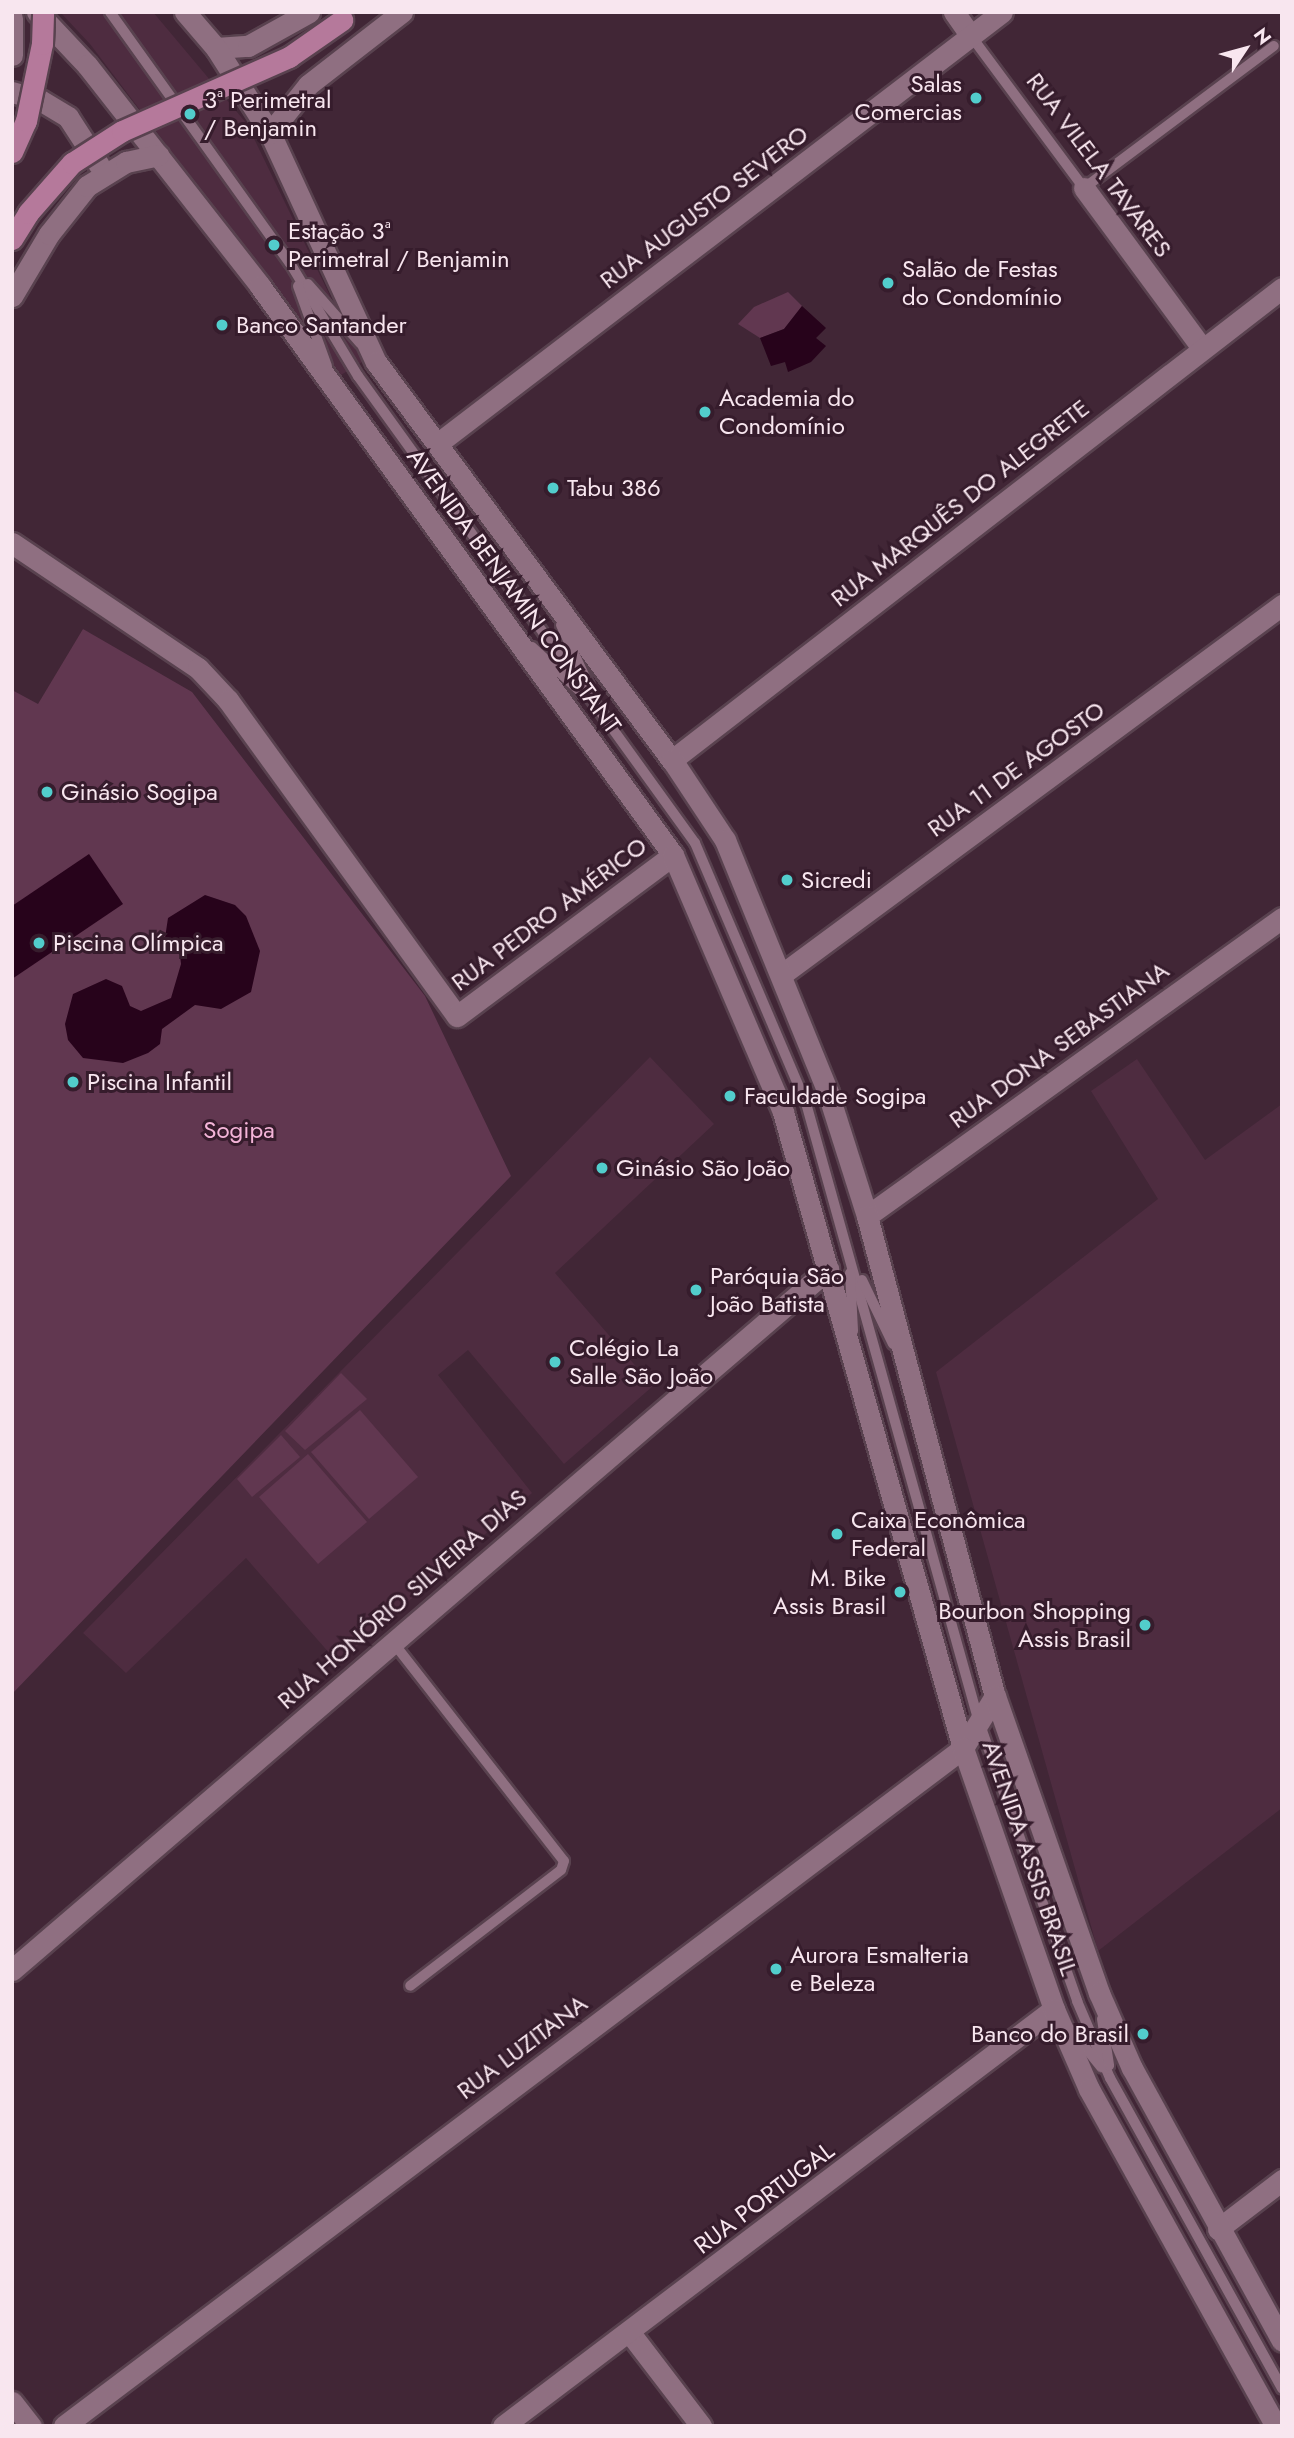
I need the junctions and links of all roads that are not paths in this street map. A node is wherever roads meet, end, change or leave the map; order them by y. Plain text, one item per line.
1 (37, 12) edge
2 (43, 12) edge
3 (185, 12) edge
4 (309, 12) edge
5 (402, 12) edge
6 (954, 12) edge
7 (1002, 12) edge
8 (113, 16) edge
9 (12, 18) edge
10 (342, 20) dead end
11 (971, 36) junction
12 (1274, 46) dead end
13 (216, 48) junction
14 (12, 55) edge
15 (12, 92) edge
16 (270, 133) junction
17 (12, 152) edge
18 (158, 155) junction
19 (103, 174) junction
20 (1084, 188) junction
21 (12, 239) edge
22 (290, 263) junction
23 (1282, 288) edge
24 (12, 296) edge
25 (1202, 348) junction
26 (376, 362) junction
27 (336, 391) junction
28 (437, 444) junction
29 (12, 543) edge
30 (546, 591) junction
31 (1282, 605) edge
32 (504, 622) junction
33 (599, 708) junction
34 (672, 760) junction
35 (673, 855) junction
36 (1282, 918) edge
37 (781, 975) junction
38 (867, 1216) junction
39 (849, 1253) junction
40 (828, 1269) junction
41 (855, 1366) junction
42 (911, 1381) junction
43 (392, 1641) junction
44 (995, 1696) junction
45 (979, 1722) junction
46 (963, 1748) junction
47 (12, 1970) edge
48 (410, 1986) dead end
49 (1099, 1993) junction
50 (1054, 2009) junction
51 (1111, 2078) junction
52 (1282, 2179) edge
53 (1218, 2229) junction
54 (630, 2333) junction
55 (1282, 2341) edge
56 (1282, 2388) edge
57 (12, 2402) edge
58 (31, 2426) edge
59 (64, 2426) edge
60 (503, 2426) edge
61 (701, 2426) edge
62 (1276, 2426) edge

1 - 18 street, AVENIDA BENJAMIN CONSTANT
2 - 17 main road, bridge
3 - 13 street, AVENIDA BENJAMIN CONSTANT
4 - 13 street
5 - 16 street
6 - 11 street, RUA VILELA TAVARES
7 - 11 street, RUA AUGUSTO SEVERO
8 - 22 lane
9 - 14 street
10 - 21 main road, bridge
11 - 20 lane, RUA VILELA TAVARES
11 - 28 street, RUA AUGUSTO SEVERO
12 - 20 lane
13 - 16 street, AVENIDA BENJAMIN CONSTANT
15 - 19 street
16 - 26 street, AVENIDA BENJAMIN CONSTANT
18 - 19 street
18 - 27 street, AVENIDA BENJAMIN CONSTANT
19 - 24 street
20 - 25 street, RUA VILELA TAVARES
22 - 26 lane
22 - 27 lane
22 - 33 lane
23 - 25 street, RUA MARQUÊS DO ALEGRETE
25 - 34 street, RUA MARQUÊS DO ALEGRETE
26 - 28 street, AVENIDA BENJAMIN CONSTANT
27 - 32 street, AVENIDA BENJAMIN CONSTANT
28 - 30 street, AVENIDA BENJAMIN CONSTANT
29 - 35 street, RUA PEDRO AMÉRICO
30 - 33 lane
30 - 34 street, AVENIDA BENJAMIN CONSTANT
31 - 37 street, RUA 11 DE AGOSTO
32 - 33 lane
32 - 35 street, AVENIDA BENJAMIN CONSTANT
33 - 39 lane
34 - 37 street, AVENIDA BENJAMIN CONSTANT
35 - 40 street, AVENIDA BENJAMIN CONSTANT
36 - 38 street, RUA DONA SEBASTIANA
37 - 38 street, AVENIDA BENJAMIN CONSTANT
38 - 42 street, AVENIDA ASSIS BRASIL
39 - 41 lane
39 - 42 lane
39 - 45 lane
40 - 41 street, AVENIDA ASSIS BRASIL
40 - 43 street, RUA HONÓRIO SILVEIRA DIAS
41 - 46 street, AVENIDA ASSIS BRASIL
42 - 44 street, AVENIDA ASSIS BRASIL
43 - 47 street, RUA HONÓRIO SILVEIRA DIAS
43 - 48 lane
44 - 45 street, RUA LUZITANA
44 - 49 street, AVENIDA ASSIS BRASIL
45 - 46 street, RUA LUZITANA
45 - 51 lane
46 - 50 street, AVENIDA ASSIS BRASIL
46 - 59 street, RUA LUZITANA
49 - 51 lane
49 - 53 street, AVENIDA ASSIS BRASIL
50 - 51 lane
50 - 54 street, RUA PORTUGAL
50 - 62 street, AVENIDA ASSIS BRASIL
51 - 56 lane
52 - 53 street
53 - 55 street, AVENIDA ASSIS BRASIL
54 - 60 street, RUA PORTUGAL
54 - 61 street
57 - 58 street

